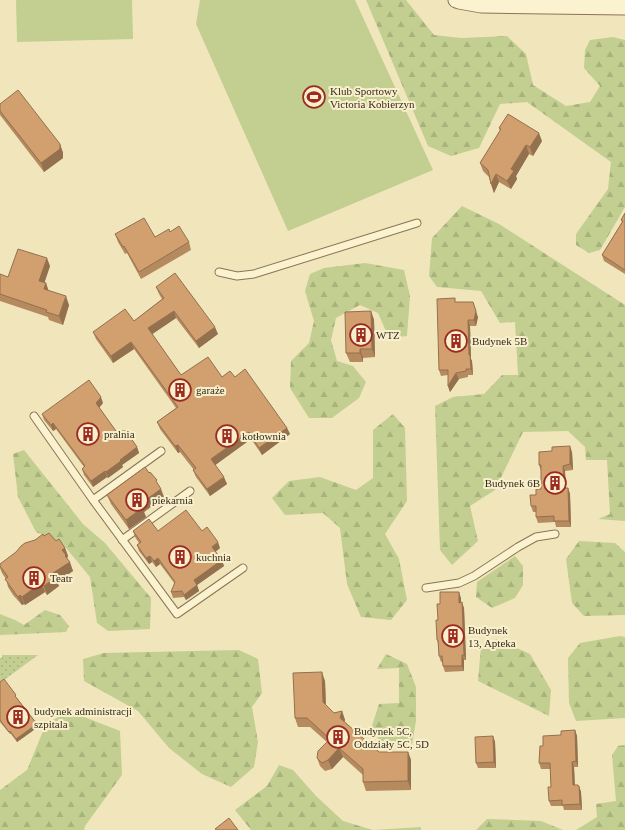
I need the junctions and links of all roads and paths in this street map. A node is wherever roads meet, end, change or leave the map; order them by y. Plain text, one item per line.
1 (456, 0) edge
2 (625, 8) edge
3 (417, 223) dead end
4 (219, 272) dead end
5 (34, 416) dead end
6 (161, 451) dead end
7 (190, 491) dead end
8 (93, 500) junction
9 (555, 534) dead end
10 (122, 540) junction
11 (243, 568) dead end
12 (426, 588) dead end

1 - 2 street
3 - 4 lane
5 - 8 lane
6 - 8 lane
7 - 10 lane
8 - 10 lane
9 - 12 lane
10 - 11 lane

